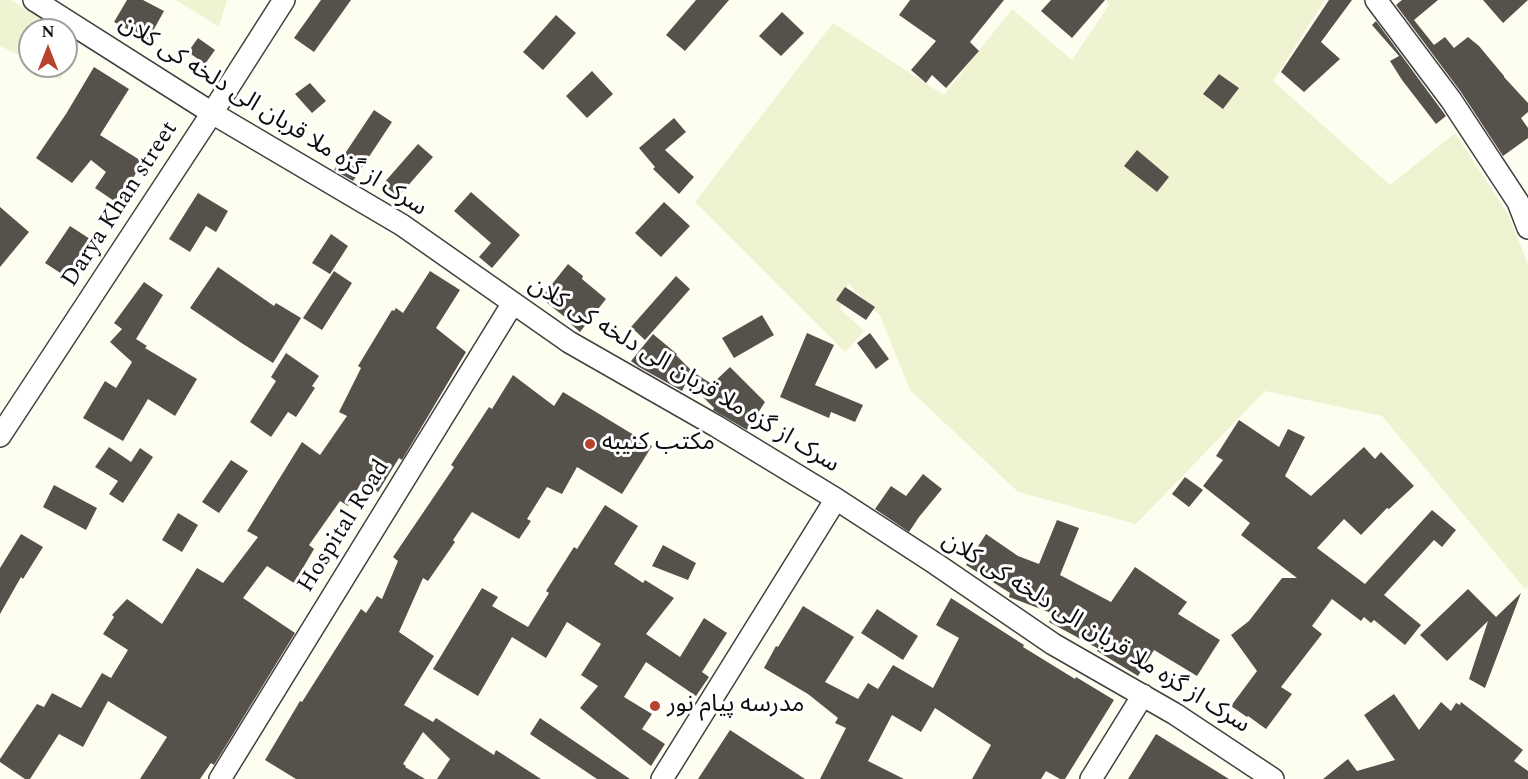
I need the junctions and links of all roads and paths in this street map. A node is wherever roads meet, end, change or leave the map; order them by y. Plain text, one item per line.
1 (34, 0) edge
2 (284, 0) edge
3 (1376, 0) edge
4 (212, 113) junction
5 (1528, 228) edge
6 (513, 303) junction
7 (0, 436) edge
8 (836, 499) junction
9 (1143, 695) junction
10 (220, 779) edge
11 (662, 779) edge
12 (1091, 779) edge
13 (1273, 779) edge

1 - 4 street, سرک از گزه ملا قربان الی دلخه کی کلان
2 - 4 street, Darya Khan street
3 - 5 street
4 - 6 street, سرک از گزه ملا قربان الی دلخه کی کلان
4 - 7 street, Darya Khan street
6 - 8 street, سرک از گزه ملا قربان الی دلخه کی کلان
6 - 10 street, Hospital Road
8 - 9 street, سرک از گزه ملا قربان الی دلخه کی کلان
8 - 11 street
9 - 12 street
9 - 13 street, سرک از گزه ملا قربان الی دلخه کی کلان

